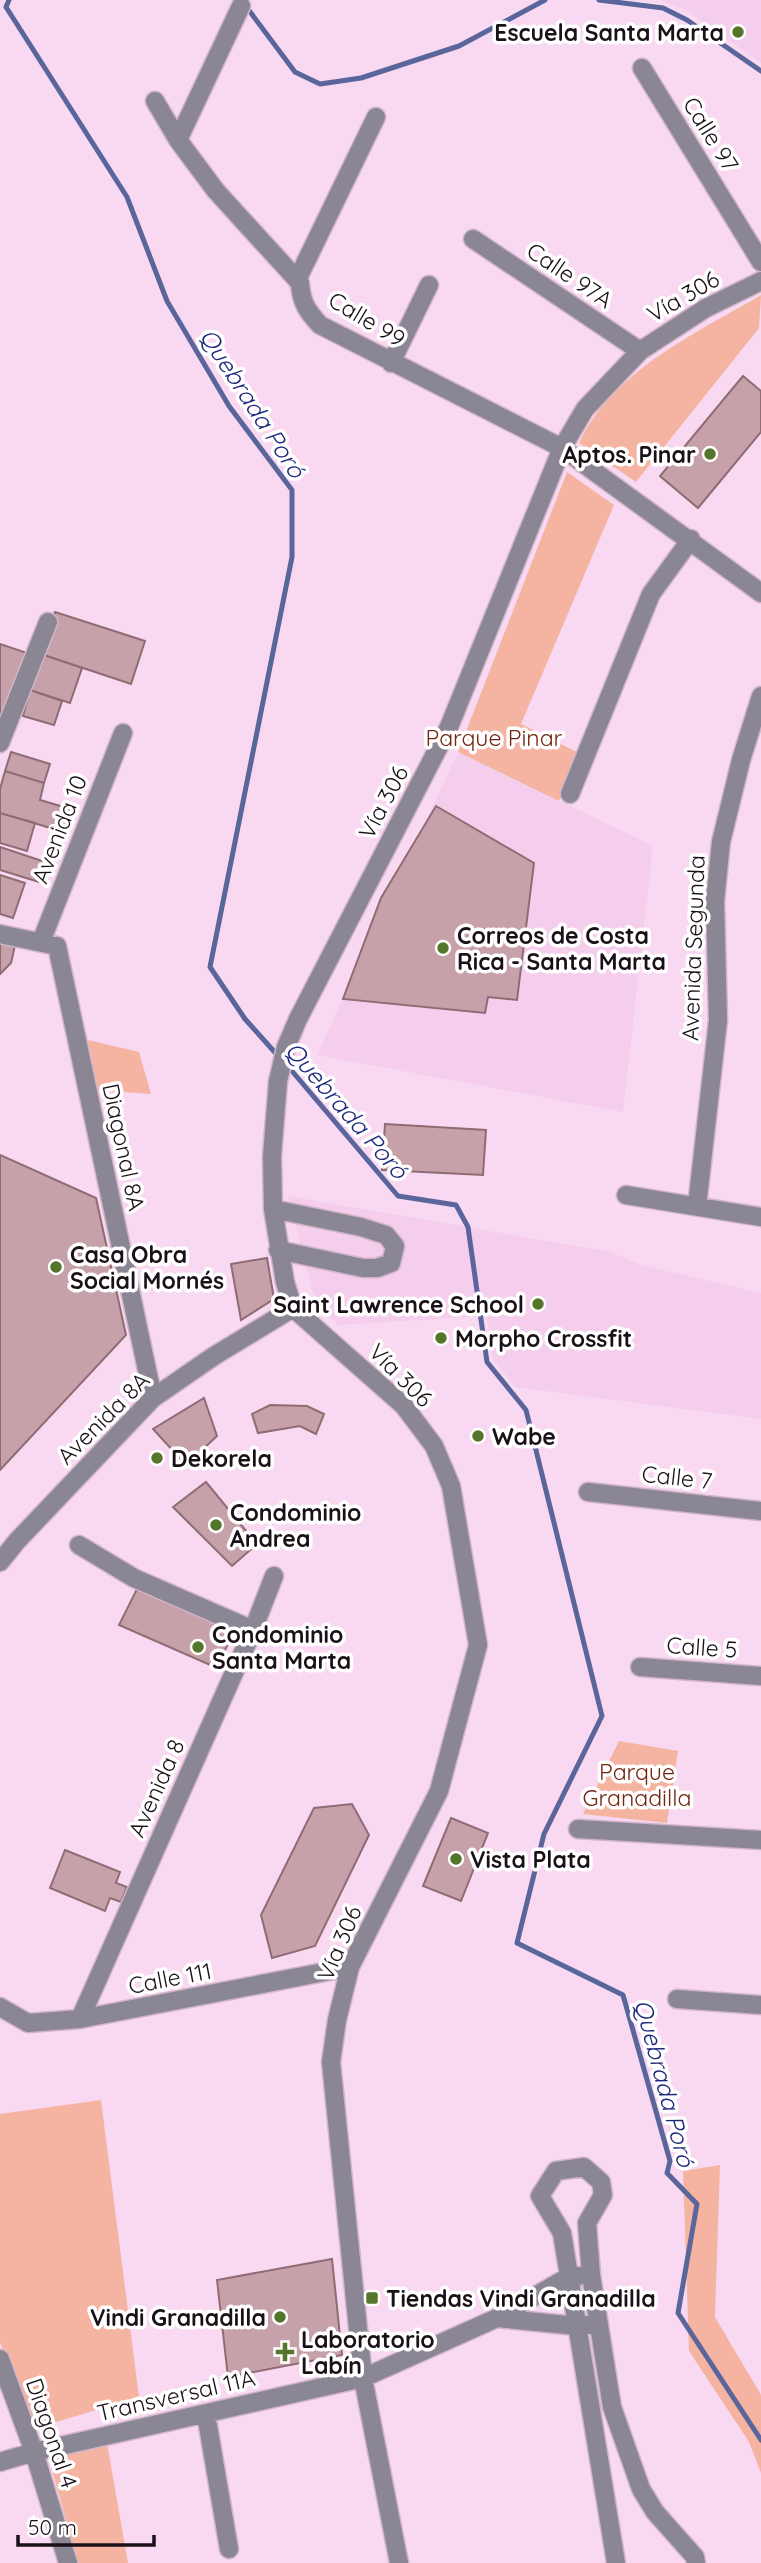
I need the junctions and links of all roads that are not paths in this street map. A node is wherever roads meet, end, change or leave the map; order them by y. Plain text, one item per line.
1 (241, 6) dead end
2 (642, 68) dead end
3 (155, 101) dead end
4 (376, 117) dead end
5 (178, 140) junction
6 (473, 239) dead end
7 (761, 262) edge
8 (298, 280) junction
9 (761, 281) edge
10 (429, 285) dead end
11 (640, 351) junction
12 (391, 363) junction
13 (562, 448) junction
14 (691, 540) junction
15 (761, 593) edge
16 (48, 622) dead end
17 (761, 696) edge
18 (123, 733) dead end
19 (0, 743) edge
20 (570, 794) dead end
21 (0, 934) edge
22 (49, 944) junction
23 (626, 1195) dead end
24 (697, 1206) junction
25 (272, 1209) junction
26 (761, 1217) edge
27 (278, 1250) junction
28 (293, 1308) junction
29 (153, 1398) junction
30 (588, 1492) dead end
31 (761, 1511) edge
32 (79, 1545) dead end
33 (0, 1562) edge
34 (274, 1576) dead end
35 (253, 1630) junction
36 (640, 1667) dead end
37 (761, 1675) edge
38 (578, 1829) dead end
39 (761, 1840) edge
40 (351, 1967) junction
41 (677, 1999) dead end
42 (761, 2005) edge
43 (0, 2007) edge
44 (80, 2020) junction
45 (570, 2276) junction
46 (591, 2276) junction
47 (497, 2318) junction
48 (598, 2323) junction
49 (577, 2326) junction
50 (0, 2359) edge
51 (363, 2378) junction
52 (206, 2414) junction
53 (620, 2428) junction
54 (593, 2435) junction
55 (34, 2452) junction
56 (0, 2462) edge
57 (229, 2549) dead end
58 (68, 2563) edge
59 (399, 2563) edge
60 (616, 2563) edge
61 (696, 2563) edge

1 - 5 street
2 - 7 street, Calle 97
3 - 5 street, Calle 99
4 - 8 street
5 - 8 street, Calle 99
6 - 11 street, Calle 97A
8 - 12 street, Calle 99
9 - 11 street, Vía 306
10 - 12 street
11 - 13 street, Vía 306
12 - 13 street, Calle 99
13 - 14 street
13 - 25 street, Vía 306
14 - 15 street
14 - 20 street
16 - 19 street
17 - 24 street, Avenida Segunda
18 - 22 street, Avenida 10
21 - 22 street
22 - 29 street, Diagonal 8A
23 - 24 street
24 - 26 street
25 - 27 street, Vía 306
25 - 27 street
27 - 28 street, Vía 306
28 - 29 street, Avenida 8A
28 - 40 street, Vía 306
29 - 33 street, Avenida 8A
30 - 31 street, Calle 7
32 - 35 street
34 - 35 street, Avenida 8
35 - 44 street, Avenida 8
36 - 37 street, Calle 5
38 - 39 street
40 - 44 street, Calle 111
40 - 51 street, Vía 306
41 - 42 street
43 - 44 street, Calle 111
45 - 46 street
45 - 46 street
45 - 47 street, Transversal 11A
45 - 49 street
46 - 48 street
47 - 49 street
47 - 51 street, Transversal 11A
48 - 49 street
48 - 53 street
49 - 54 street
50 - 55 street, Diagonal 4
51 - 52 street, Transversal 11A
51 - 59 street, Vía 306
52 - 55 street, Transversal 11A
52 - 57 street
53 - 54 street
53 - 61 street
54 - 60 street
55 - 56 street, Transversal 11A
55 - 58 street, Diagonal 4

